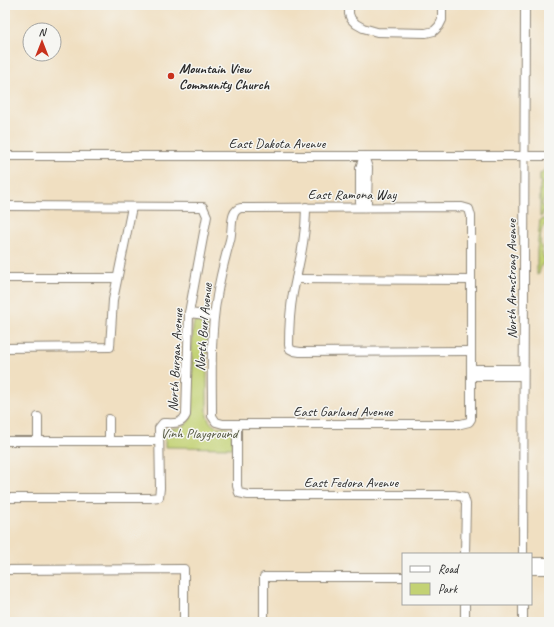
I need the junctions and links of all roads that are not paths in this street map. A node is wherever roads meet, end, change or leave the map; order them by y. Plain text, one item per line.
1 (349, 5) edge
2 (442, 5) edge
3 (524, 5) edge
4 (5, 156) edge
5 (364, 156) junction
6 (524, 156) junction
7 (549, 156) edge
8 (5, 206) edge
9 (132, 207) junction
10 (306, 207) junction
11 (364, 207) junction
12 (235, 211) joint
13 (5, 278) edge
14 (117, 278) junction
15 (296, 279) junction
16 (471, 280) junction
17 (189, 313) junction
18 (214, 316) junction
19 (5, 348) edge
20 (471, 351) junction
21 (471, 372) junction
22 (523, 372) junction
23 (38, 418) dead end
24 (109, 419) dead end
25 (216, 422) joint
26 (237, 424) junction
27 (5, 441) edge
28 (38, 441) junction
29 (109, 441) junction
30 (159, 441) junction
31 (5, 498) edge
32 (465, 553) edge
33 (523, 553) edge
34 (532, 562) edge
35 (549, 562) edge
36 (5, 570) edge
37 (532, 570) edge
38 (549, 570) edge
39 (402, 577) edge
40 (465, 605) edge
41 (523, 605) edge
42 (184, 622) edge
43 (264, 622) edge
44 (465, 622) edge
45 (523, 622) edge

1 - 2 street
3 - 6 street, North Armstrong Avenue
4 - 5 street, East Dakota Avenue
5 - 6 street, East Dakota Avenue
5 - 11 street
6 - 7 street, East Dakota Avenue
6 - 22 street, North Armstrong Avenue
8 - 9 street
9 - 14 street
9 - 17 street, North Burgan Avenue
10 - 11 street, East Ramona Way
10 - 12 street, East Ramona Way
10 - 15 street
11 - 16 street, East Ramona Way
12 - 18 street, North Burl Avenue
13 - 14 street
14 - 19 street
15 - 16 street
15 - 20 street
16 - 20 street
17 - 18 street
17 - 30 street, North Burgan Avenue
18 - 25 street, North Burl Avenue
20 - 21 street
21 - 22 street
21 - 26 street, East Garland Avenue
22 - 33 street, North Armstrong Avenue
23 - 28 street
24 - 29 street
25 - 26 street, East Garland Avenue
26 - 32 street, East Fedora Avenue
27 - 28 street
28 - 29 street
29 - 30 street
30 - 31 street, North Burgan Avenue
34 - 35 street
36 - 42 street
37 - 38 street
39 - 43 street
40 - 44 street
41 - 45 street

